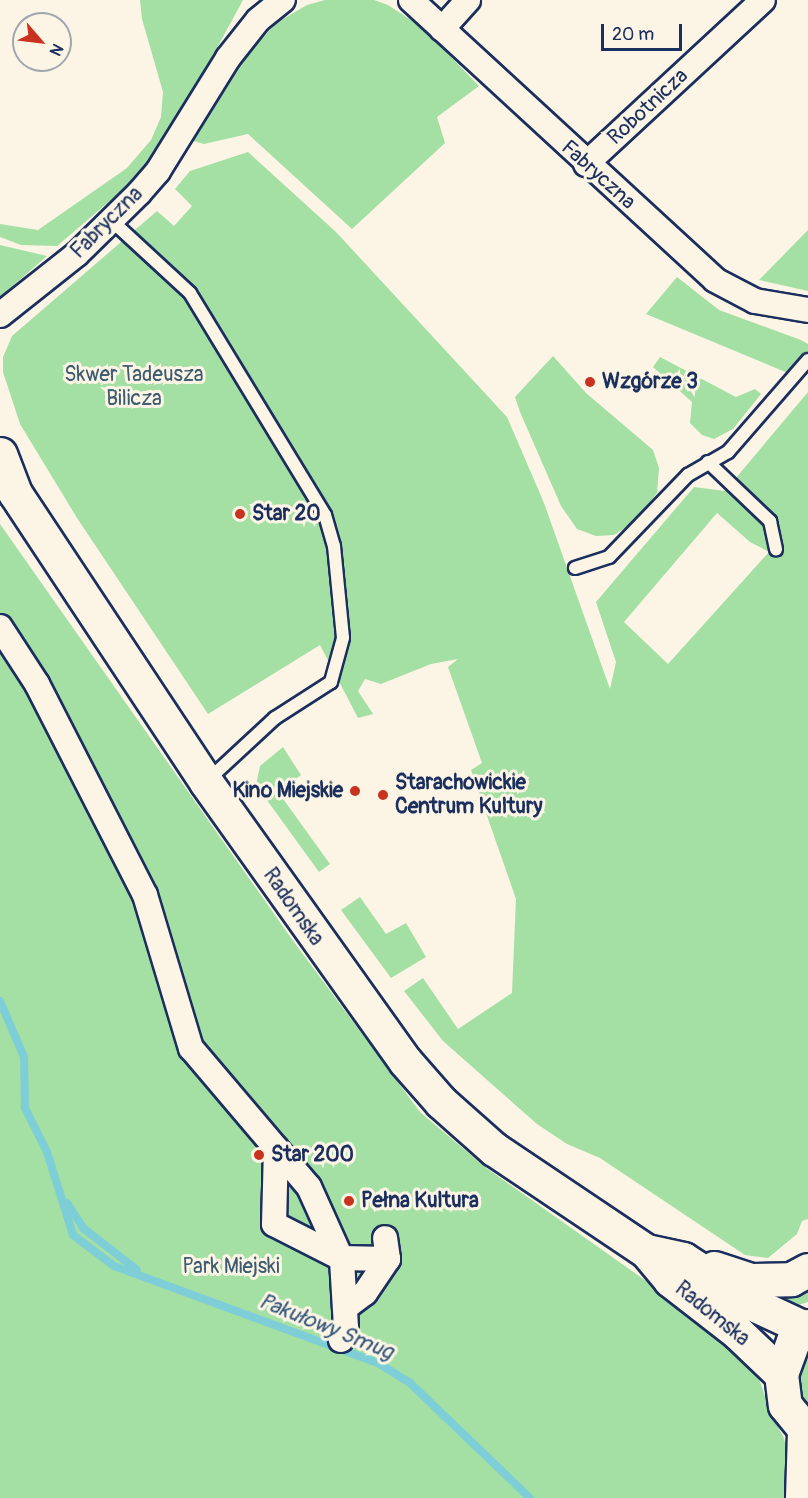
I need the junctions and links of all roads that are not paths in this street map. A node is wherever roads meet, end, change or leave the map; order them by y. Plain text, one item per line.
1 (283, 0) edge
2 (411, 0) edge
3 (468, 0) edge
4 (763, 0) edge
5 (442, 30) junction
6 (586, 164) junction
7 (112, 221) junction
8 (808, 310) edge
9 (0, 315) edge
10 (808, 360) edge
11 (0, 454) edge
12 (708, 462) junction
13 (8, 488) edge
14 (776, 549) dead end
15 (575, 568) dead end
16 (0, 627) edge
17 (206, 782) junction
18 (276, 1148) junction
19 (646, 1251) junction
20 (341, 1258) junction
21 (683, 1259) junction
22 (808, 1270) edge
23 (345, 1308) junction
24 (807, 1327) edge
25 (341, 1340) dead end
26 (781, 1374) junction
27 (806, 1432) edge
28 (802, 1498) edge

1 - 7 street, Fabryczna
2 - 5 street, Fabryczna
3 - 5 street
4 - 6 street, Robotnicza
5 - 6 street, Fabryczna
6 - 8 street, Fabryczna
7 - 9 street, Fabryczna
7 - 17 lane
10 - 12 lane
11 - 13 street, Radomska
12 - 14 lane
12 - 15 lane
13 - 17 street, Radomska
16 - 18 street
17 - 19 street, Radomska
18 - 20 street
18 - 20 street
19 - 21 street, Radomska
19 - 26 street, Radomska
20 - 23 street
20 - 23 street
21 - 22 street
21 - 24 street, Radomska
23 - 25 street
24 - 26 street
26 - 27 street
27 - 28 street

